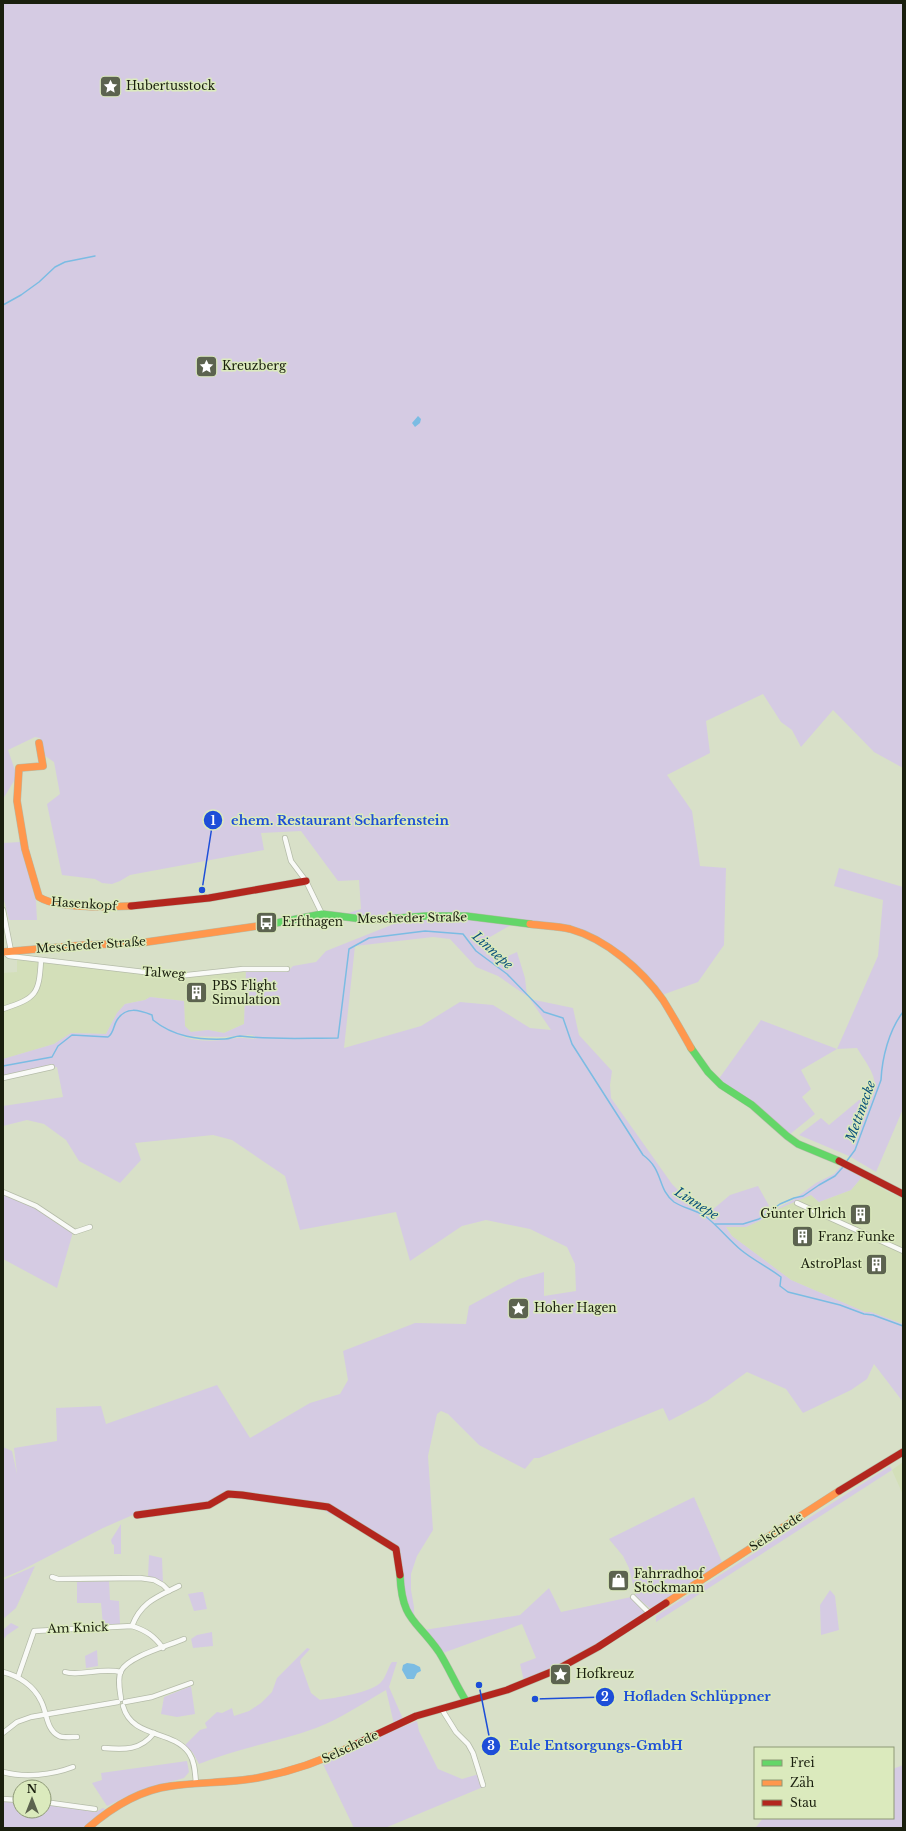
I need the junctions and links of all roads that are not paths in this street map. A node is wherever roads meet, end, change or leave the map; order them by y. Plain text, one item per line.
1 (39, 743) dead end
2 (286, 838) dead end
3 (306, 881) junction
4 (3, 910) edge
5 (322, 914) junction
6 (4, 917) edge
7 (5, 951) edge
8 (41, 960) junction
9 (287, 969) dead end
10 (3, 1009) edge
11 (52, 1067) dead end
12 (3, 1078) edge
13 (3, 1192) edge
14 (903, 1194) edge
15 (797, 1203) dead end
16 (90, 1227) dead end
17 (903, 1251) edge
18 (903, 1452) edge
19 (137, 1515) dead end
20 (52, 1577) dead end
21 (179, 1586) dead end
22 (169, 1591) junction
23 (633, 1597) dead end
24 (650, 1614) junction
25 (132, 1626) junction
26 (184, 1639) dead end
27 (163, 1648) junction
28 (3, 1672) edge
29 (65, 1672) dead end
30 (121, 1672) junction
31 (18, 1677) junction
32 (191, 1683) dead end
33 (466, 1701) junction
34 (122, 1702) junction
35 (441, 1708) junction
36 (46, 1714) junction
37 (3, 1733) edge
38 (154, 1733) junction
39 (77, 1737) dead end
40 (104, 1748) dead end
41 (73, 1767) dead end
42 (3, 1772) edge
43 (196, 1783) junction
44 (483, 1785) dead end
45 (52, 1803) edge
46 (95, 1809) dead end
47 (88, 1828) edge

1 - 3 street, Hasenkopf
2 - 3 street
3 - 5 street
4 - 6 street
5 - 7 street, Mescheder Straße
5 - 14 street, Mescheder Straße
6 - 7 street
7 - 8 street, Talweg
8 - 9 street, Talweg
8 - 10 street
11 - 12 street
13 - 16 street
15 - 17 street
18 - 24 street, Selschede
19 - 33 street
20 - 22 street
21 - 22 street
22 - 25 street
23 - 24 street
24 - 33 street, Selschede
25 - 27 street, Am Knick
25 - 31 street, Am Knick
26 - 27 street
27 - 30 street
28 - 31 street
29 - 30 street
30 - 34 street
31 - 36 street
32 - 34 street
33 - 35 street, Selschede
34 - 36 street
34 - 38 street
35 - 43 street, Selschede
35 - 44 street
36 - 37 street
36 - 39 street
38 - 40 street
38 - 43 street
41 - 42 street
43 - 47 street, Selschede
45 - 46 street

